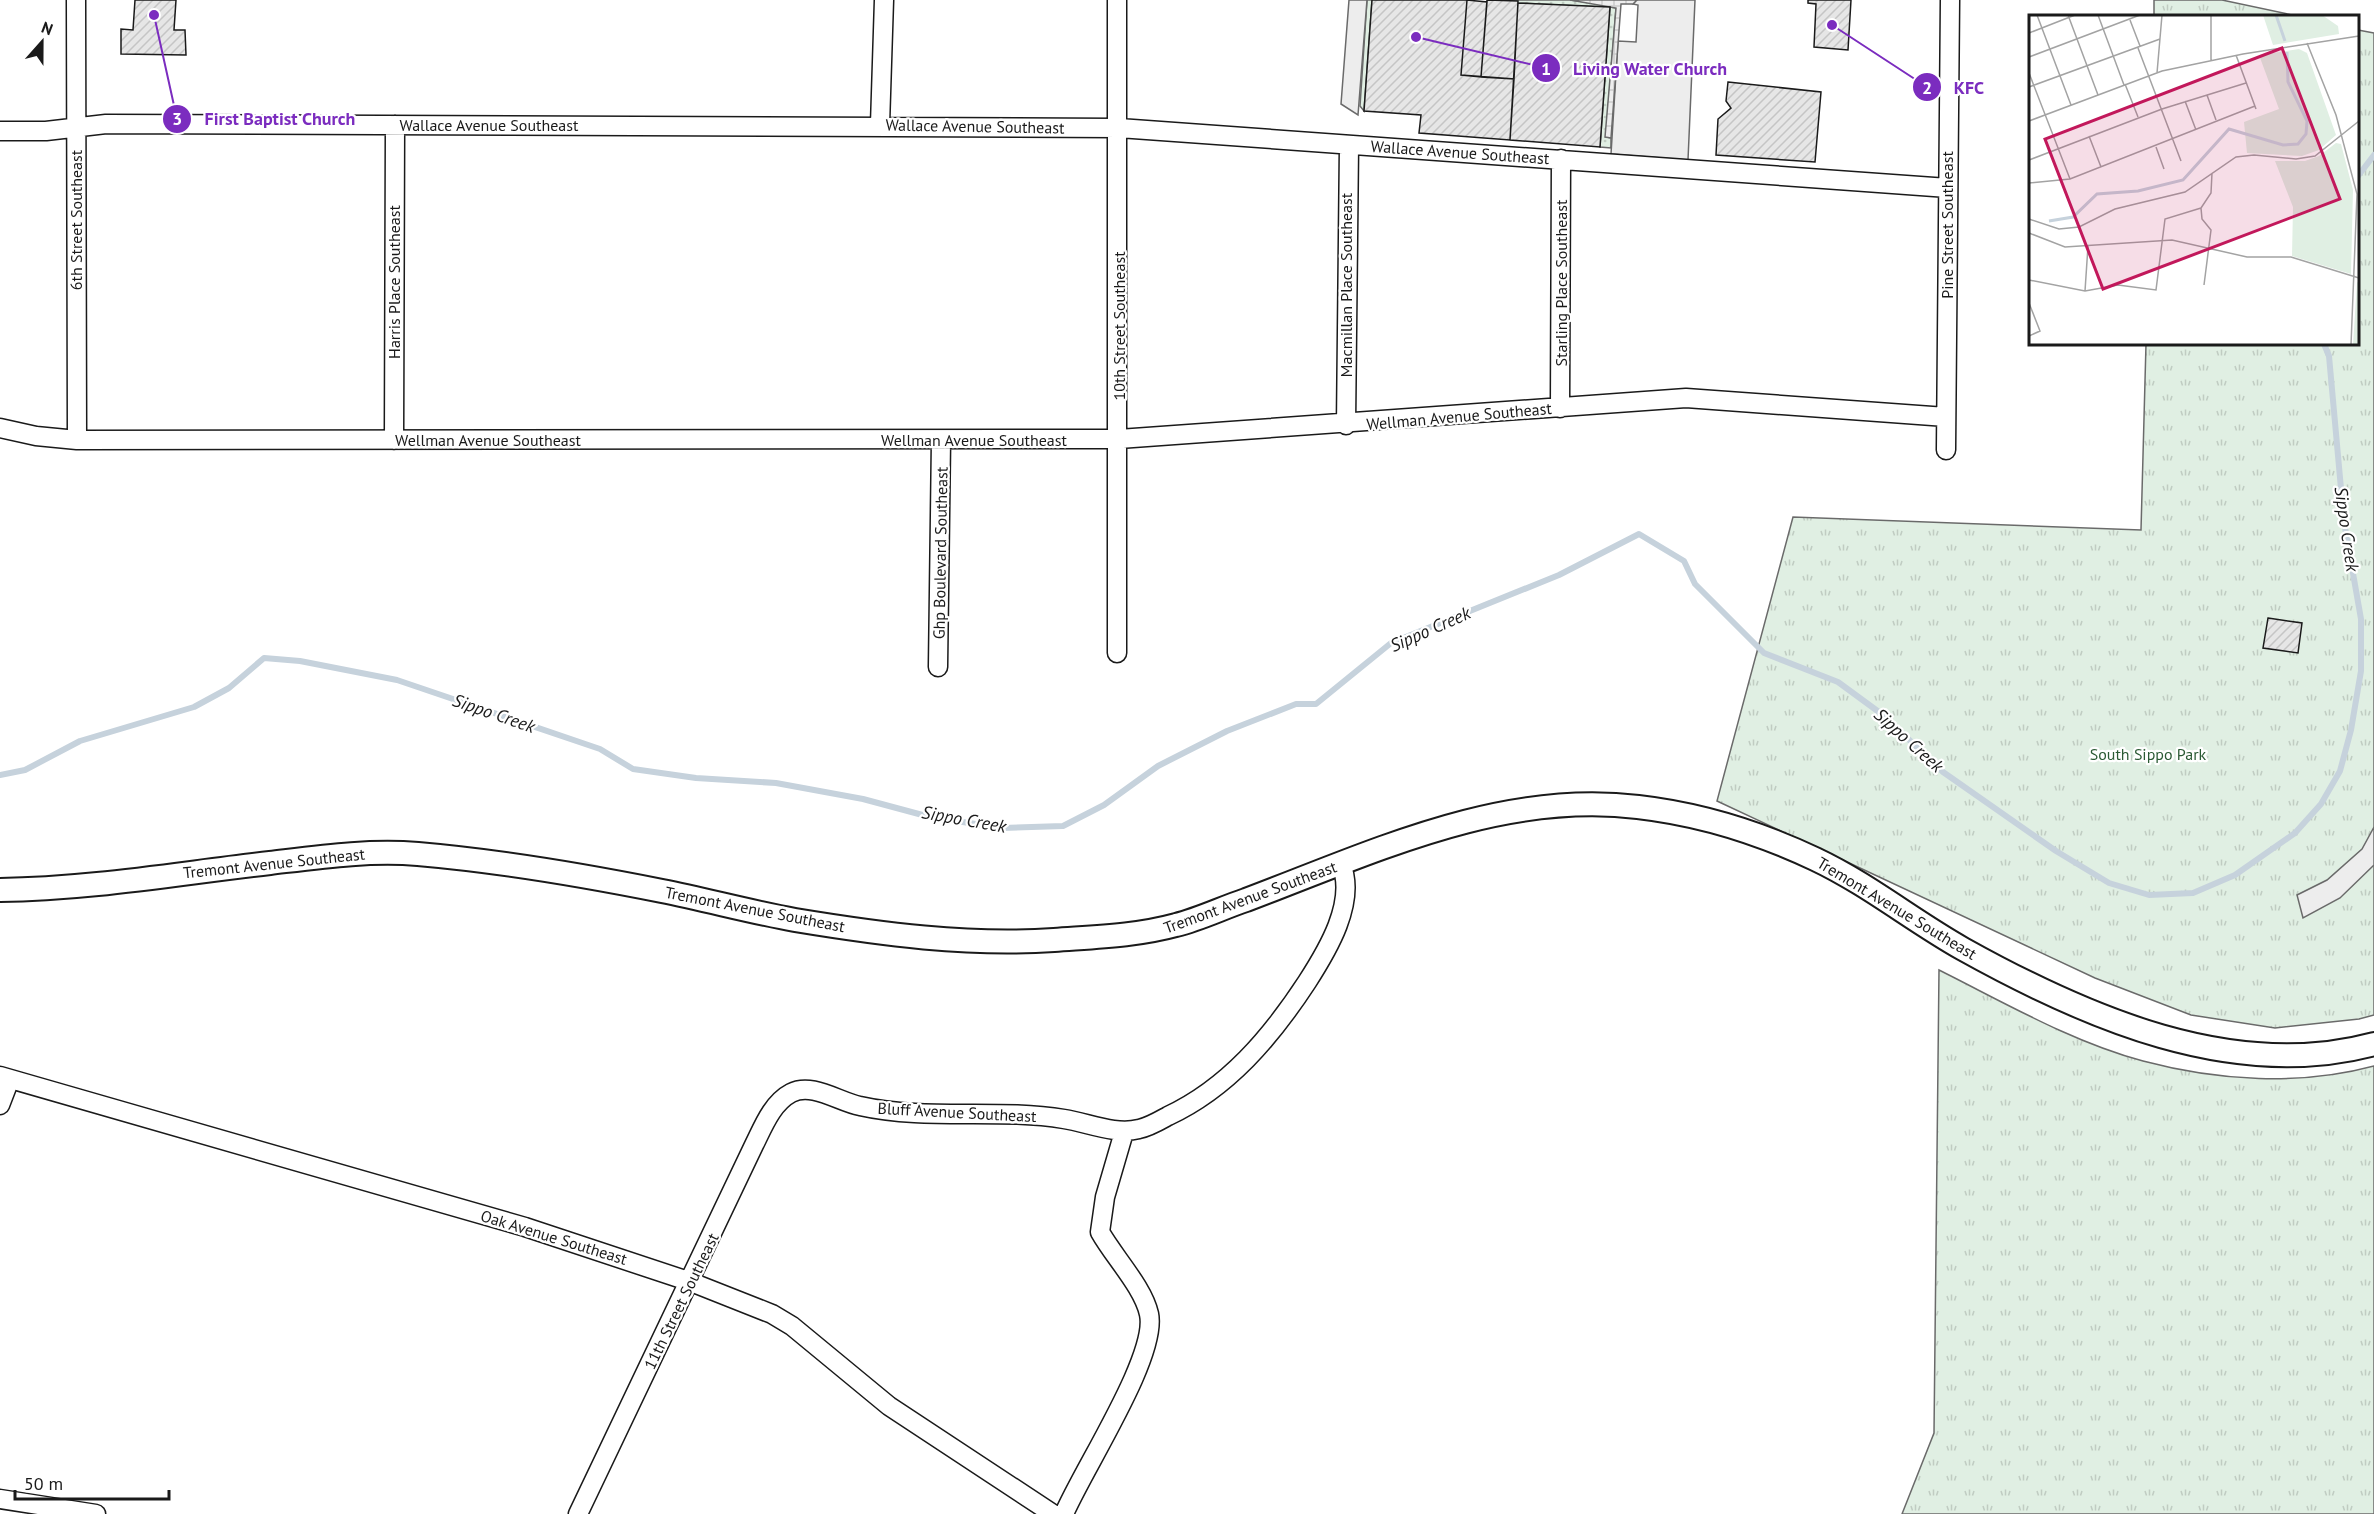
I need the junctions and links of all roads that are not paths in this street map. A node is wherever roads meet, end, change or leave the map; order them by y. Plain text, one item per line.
1 (76, 0) edge
2 (884, 0) edge
3 (1118, 0) edge
4 (1950, 0) edge
5 (395, 125) junction
6 (880, 125) junction
7 (76, 126) junction
8 (1119, 128) junction
9 (0, 131) edge
10 (1348, 145) junction
11 (1561, 159) junction
12 (1948, 188) junction
13 (1560, 408) junction
14 (1946, 417) junction
15 (1346, 425) junction
16 (0, 428) edge
17 (1119, 439) junction
18 (77, 440) junction
19 (394, 440) junction
20 (941, 440) junction
21 (1946, 450) dead end
22 (1117, 653) dead end
23 (938, 667) dead end
24 (1341, 864) junction
25 (0, 890) edge
26 (2374, 1044) edge
27 (5, 1078) edge
28 (791, 1093) joint
29 (0, 1105) edge
30 (1124, 1132) junction
31 (691, 1282) junction
32 (0, 1499) edge
33 (96, 1514) edge
34 (578, 1514) edge
35 (1053, 1514) edge
36 (1064, 1514) edge

1 - 7 street, 6th Street Southeast
2 - 6 street
3 - 8 street, 10th Street Southeast
4 - 12 street, Pine Street Southeast
5 - 6 street, Wallace Avenue Southeast
5 - 7 street, Wallace Avenue Southeast
5 - 19 street, Harris Place Southeast
6 - 8 street, Wallace Avenue Southeast
7 - 9 street, Wallace Avenue Southeast
7 - 18 street, 6th Street Southeast
8 - 10 street, Wallace Avenue Southeast
8 - 17 street, 10th Street Southeast
10 - 11 street, Wallace Avenue Southeast
10 - 15 street, Macmillan Place Southeast
11 - 12 street, Wallace Avenue Southeast
11 - 13 street, Starling Place Southeast
12 - 14 street, Pine Street Southeast
13 - 14 street, Wellman Avenue Southeast
13 - 15 street, Wellman Avenue Southeast
14 - 21 street, Pine Street Southeast
15 - 17 street, Wellman Avenue Southeast
16 - 18 street, Wellman Avenue Southeast
17 - 20 street, Wellman Avenue Southeast
17 - 22 street, 10th Street Southeast
18 - 19 street, Wellman Avenue Southeast
19 - 20 street, Wellman Avenue Southeast
20 - 23 street, Ghp Boulevard Southeast
24 - 25 street, Tremont Avenue Southeast
24 - 26 street, Tremont Avenue Southeast
24 - 30 street
27 - 29 street
27 - 31 street, Oak Avenue Southeast
28 - 30 street, Bluff Avenue Southeast
28 - 31 street, 11th Street Southeast
30 - 36 street
31 - 34 street, 11th Street Southeast
31 - 35 street, Oak Avenue Southeast
32 - 33 street

